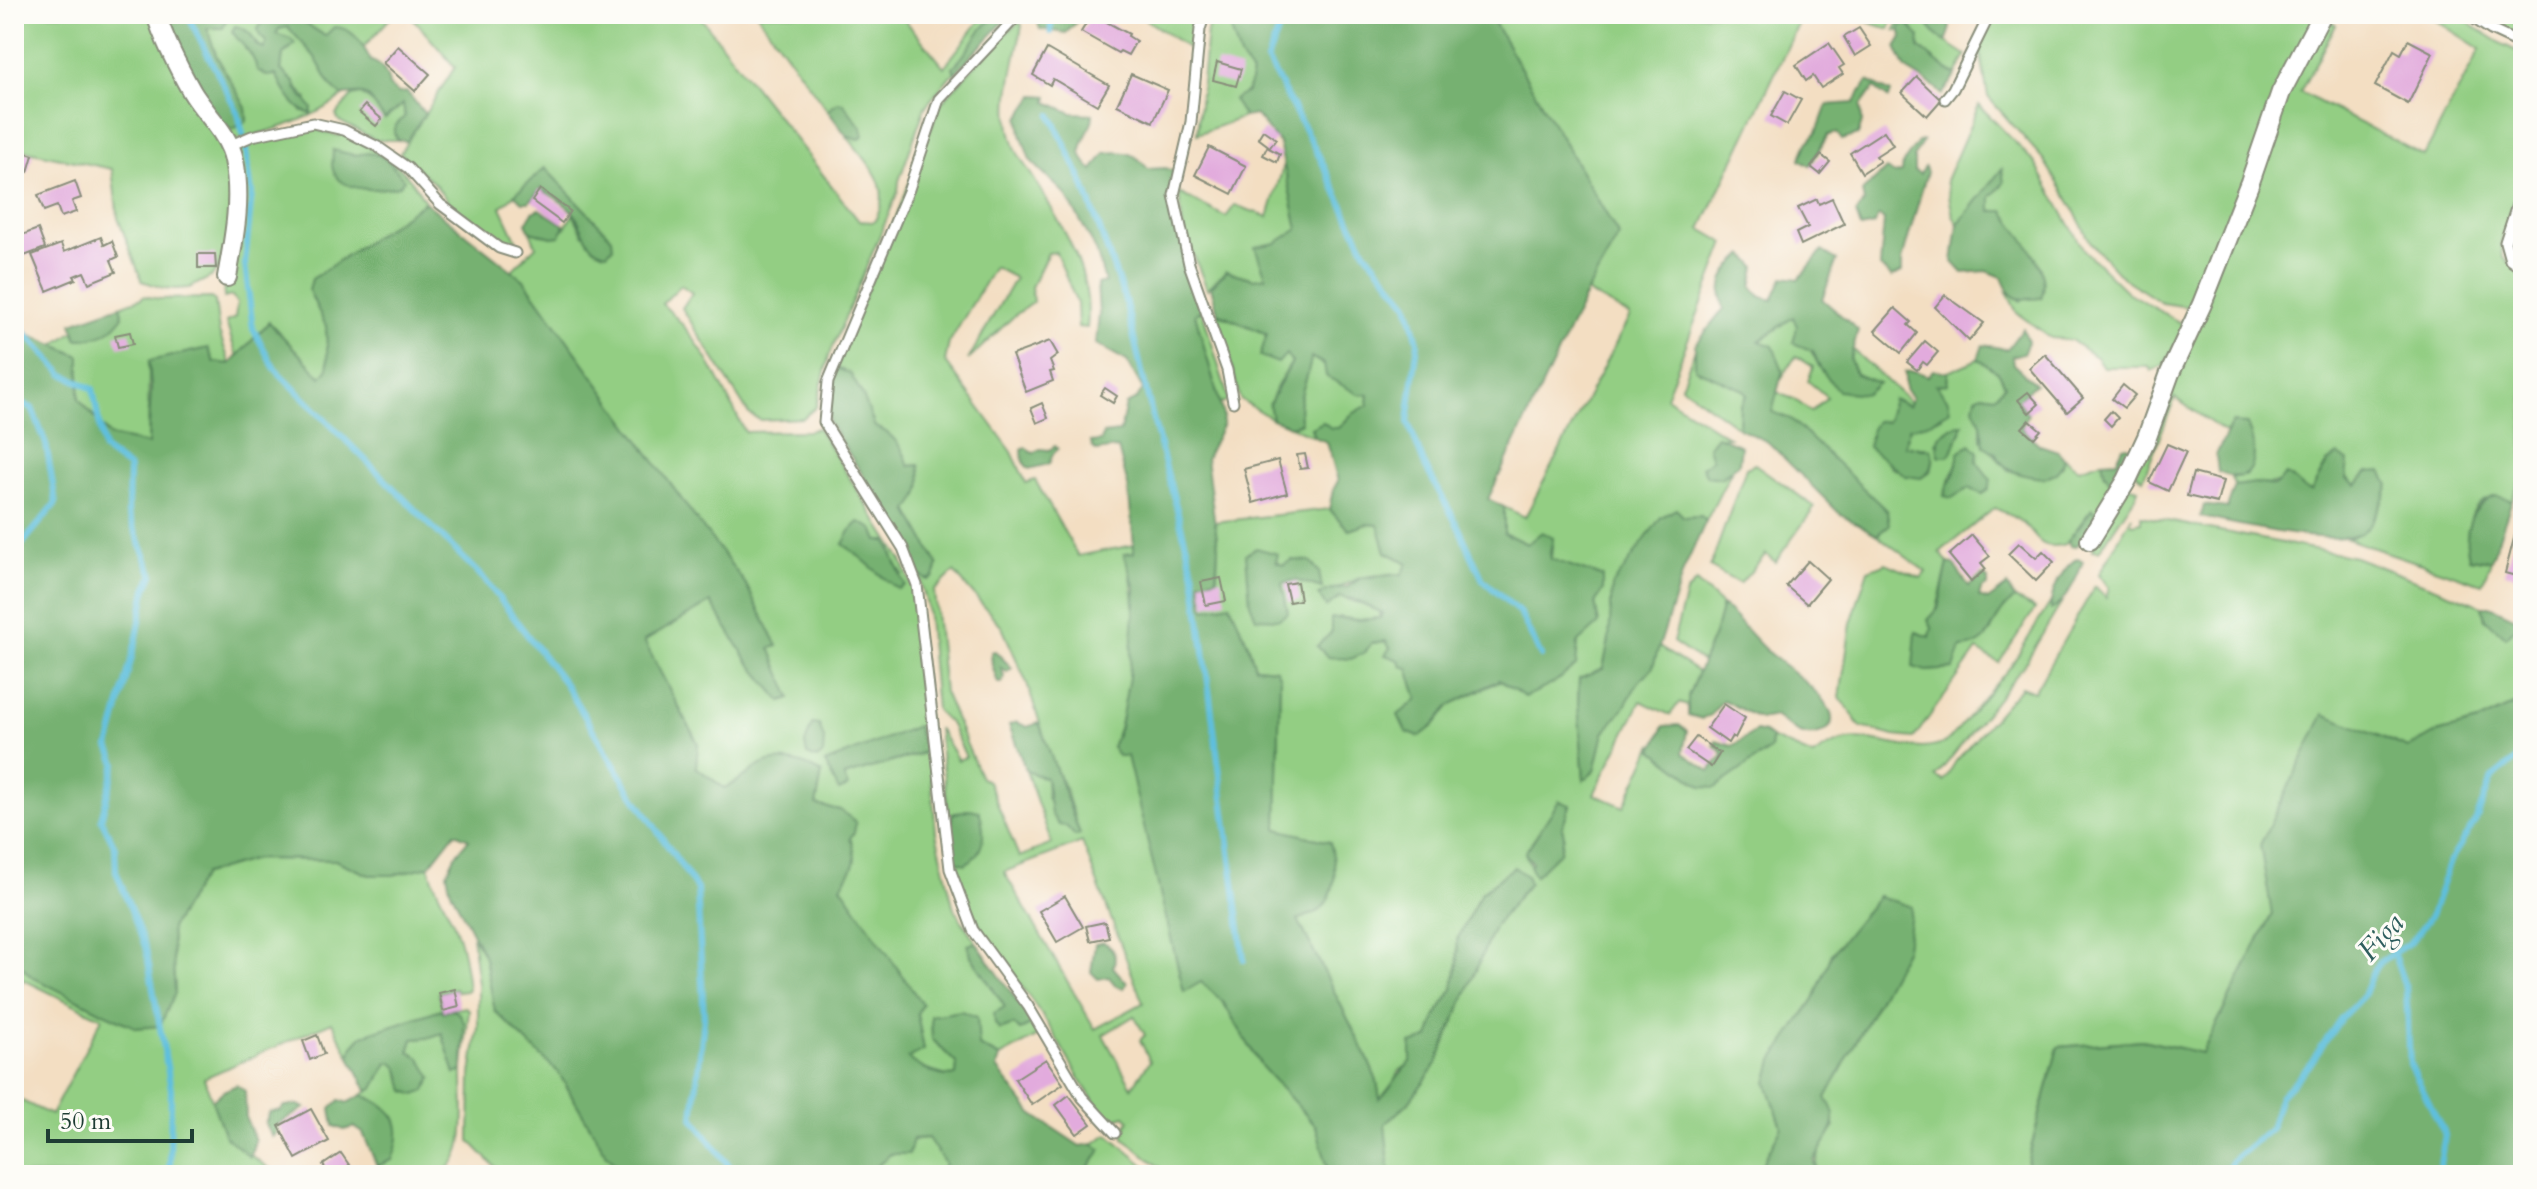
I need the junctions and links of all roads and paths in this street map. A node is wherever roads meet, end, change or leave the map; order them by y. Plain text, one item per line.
1 (156, 14) edge
2 (1019, 14) edge
3 (1205, 14) edge
4 (1990, 14) edge
5 (2322, 14) edge
6 (2467, 14) edge
7 (2523, 45) edge
8 (1945, 99) dead end
9 (229, 146) junction
10 (2523, 187) edge
11 (515, 253) dead end
12 (2523, 269) edge
13 (227, 277) dead end
14 (1233, 402) dead end
15 (2090, 540) dead end
16 (1115, 1133) dead end

1 - 9 street
2 - 16 lane
3 - 14 lane
4 - 8 lane
5 - 15 street
6 - 7 lane
9 - 11 lane
9 - 13 street
10 - 12 lane

